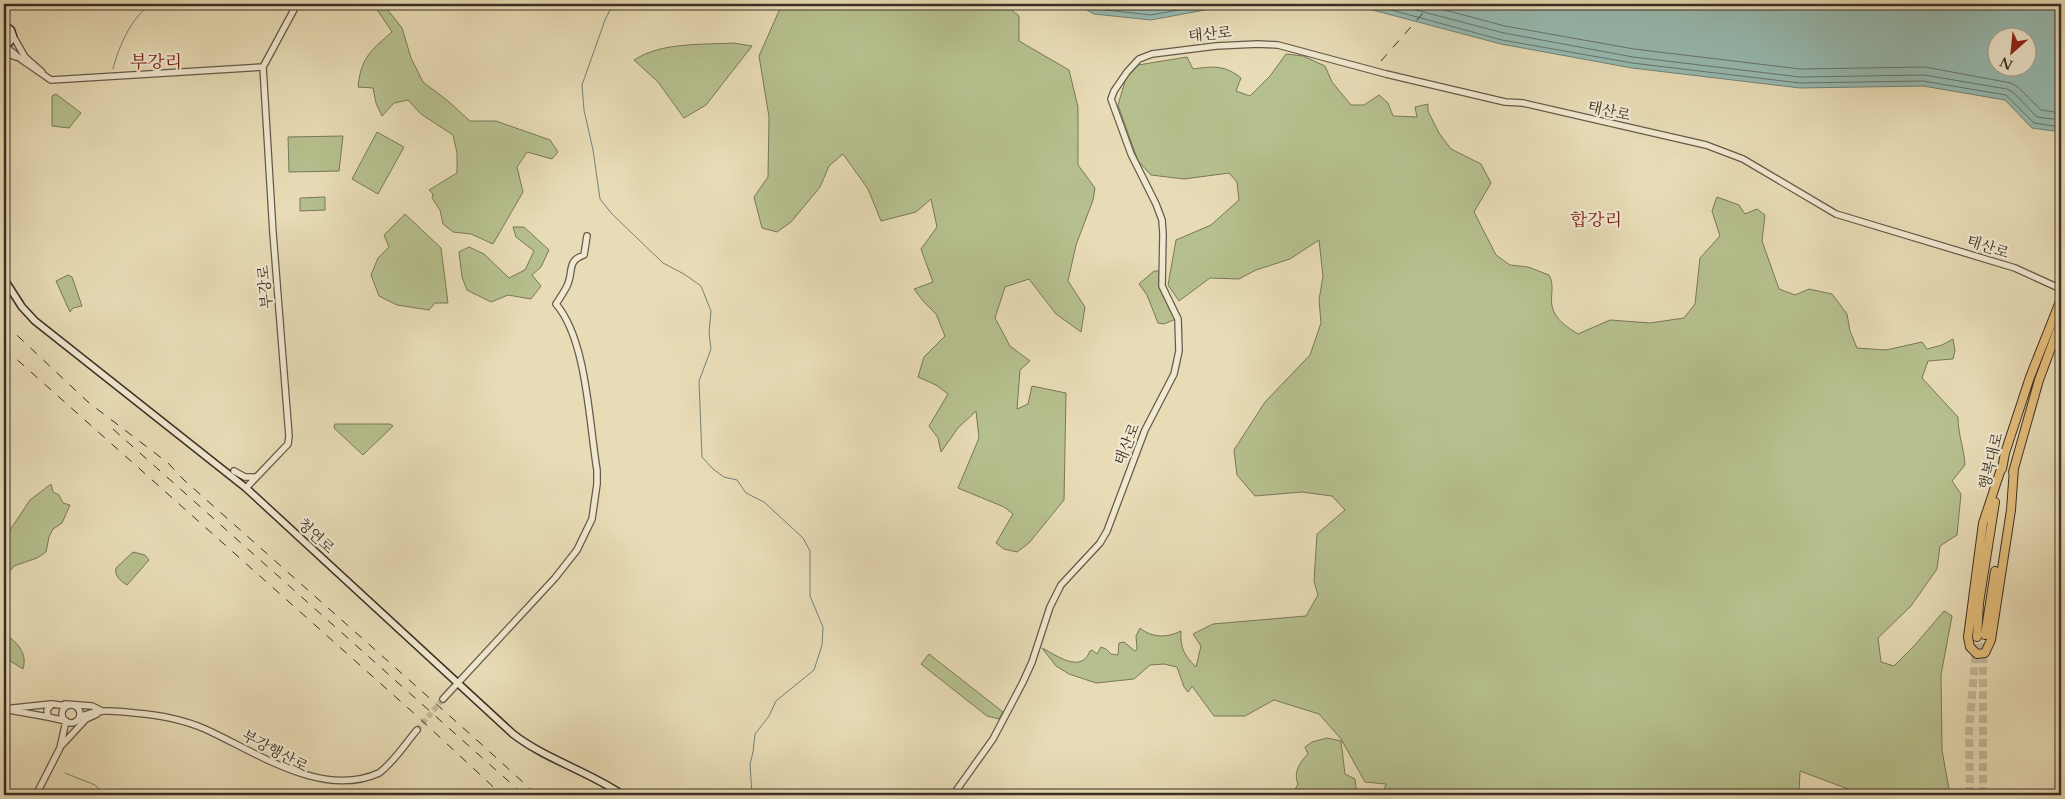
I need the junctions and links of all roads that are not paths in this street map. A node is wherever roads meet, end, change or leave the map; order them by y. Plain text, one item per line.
1 (297, 4) edge
2 (4, 25) edge
3 (13, 36) junction
4 (4, 46) edge
5 (4, 56) edge
6 (22, 60) junction
7 (263, 67) junction
8 (51, 80) junction
9 (587, 236) dead end
10 (4, 279) edge
11 (2061, 289) edge
12 (2061, 299) edge
13 (2061, 321) edge
14 (2002, 466) junction
15 (2014, 468) junction
16 (234, 471) dead end
17 (256, 477) junction
18 (246, 488) junction
19 (457, 682) junction
20 (443, 699) tunnel mouth
21 (52, 704) junction
22 (67, 706) junction
23 (77, 707) junction
24 (4, 709) edge
25 (104, 712) junction
26 (48, 717) junction
27 (56, 720) junction
28 (77, 720) junction
29 (66, 721) junction
30 (417, 730) tunnel mouth
31 (60, 746) junction
32 (303, 782) dead end
33 (328, 787) dead end
34 (36, 795) edge
35 (623, 795) edge
36 (953, 795) edge

1 - 7 street
2 - 3 main road
3 - 4 main road
3 - 8 street
4 - 6 street
5 - 6 street
6 - 8 street
7 - 8 street
7 - 17 street, 부강로
9 - 19 street
10 - 18 main road, 청연로
11 - 36 street, 태산로
12 - 14 highway, 행복대로
13 - 15 highway, 행복대로
14 - 15 highway, 행복대로
14 - 15 highway
16 - 17 street
17 - 18 street, 부강로
18 - 19 main road, 청연로
19 - 20 street
19 - 35 main road, 청연로
21 - 22 street
21 - 24 street
21 - 25 street
21 - 26 street
22 - 23 street
22 - 29 street
23 - 25 street
23 - 28 street
24 - 26 street
25 - 28 street
25 - 31 street
25 - 32 street, 부강행산로
26 - 27 street
27 - 29 street
27 - 31 street
28 - 29 street
28 - 31 street
29 - 31 street
30 - 33 street
31 - 34 street

